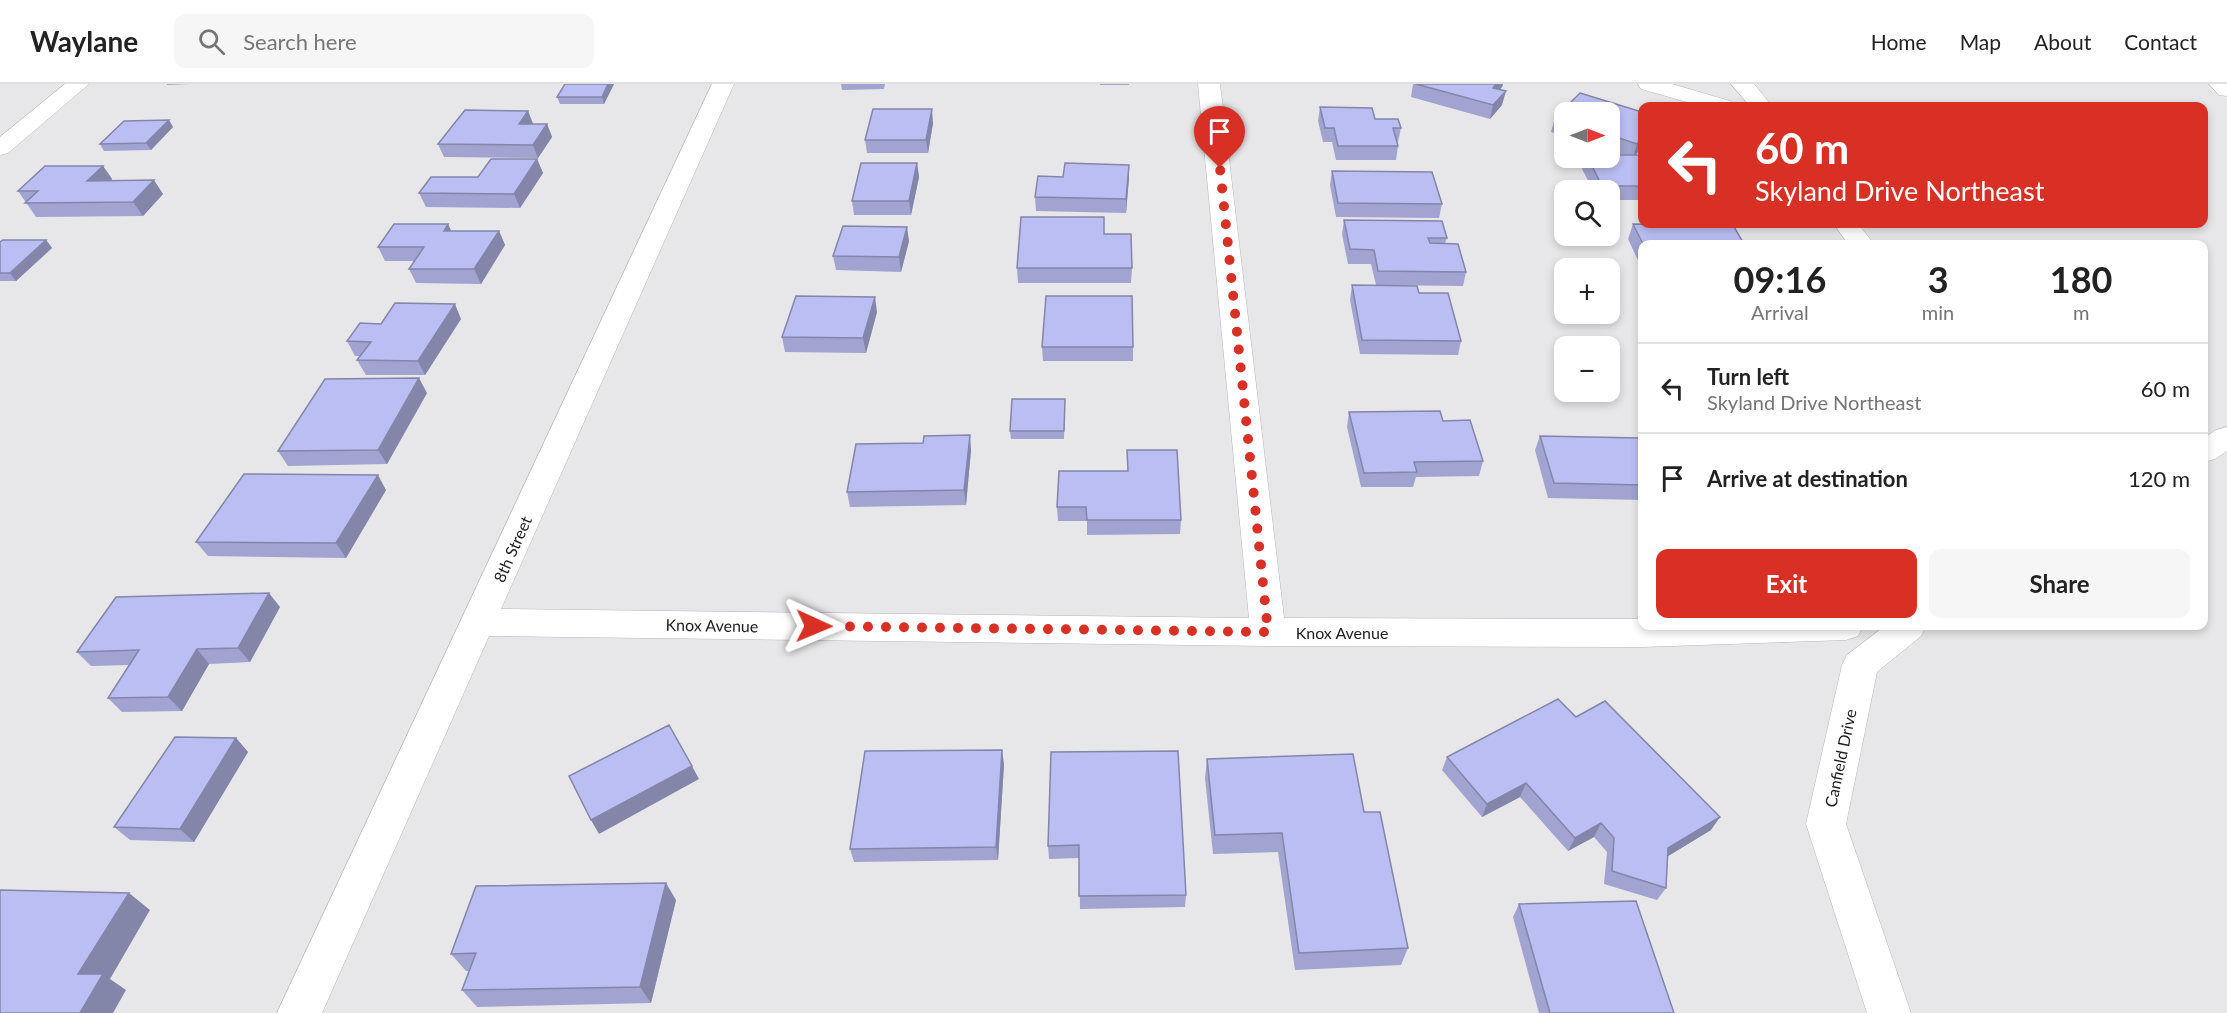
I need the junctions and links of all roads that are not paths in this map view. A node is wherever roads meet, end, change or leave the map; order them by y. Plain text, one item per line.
1 (78, 84) edge
2 (723, 84) edge
3 (1209, 84) edge
4 (1649, 84) edge
5 (1742, 84) edge
6 (2220, 84) edge
7 (2227, 90) edge
8 (1709, 102) edge
9 (1758, 102) edge
10 (0, 148) edge
11 (2227, 437) edge
12 (2208, 449) edge
13 (479, 622) junction
14 (1729, 630) edge
15 (1904, 630) edge
16 (1268, 632) junction
17 (299, 1013) edge
18 (1889, 1013) edge

1 - 10 street
2 - 13 street, 8th Street
3 - 16 street
4 - 8 street
5 - 9 street
6 - 7 street
11 - 12 street
13 - 16 street, Knox Avenue
13 - 17 street, 8th Street
14 - 16 street, Knox Avenue
15 - 18 street, Canfield Drive

